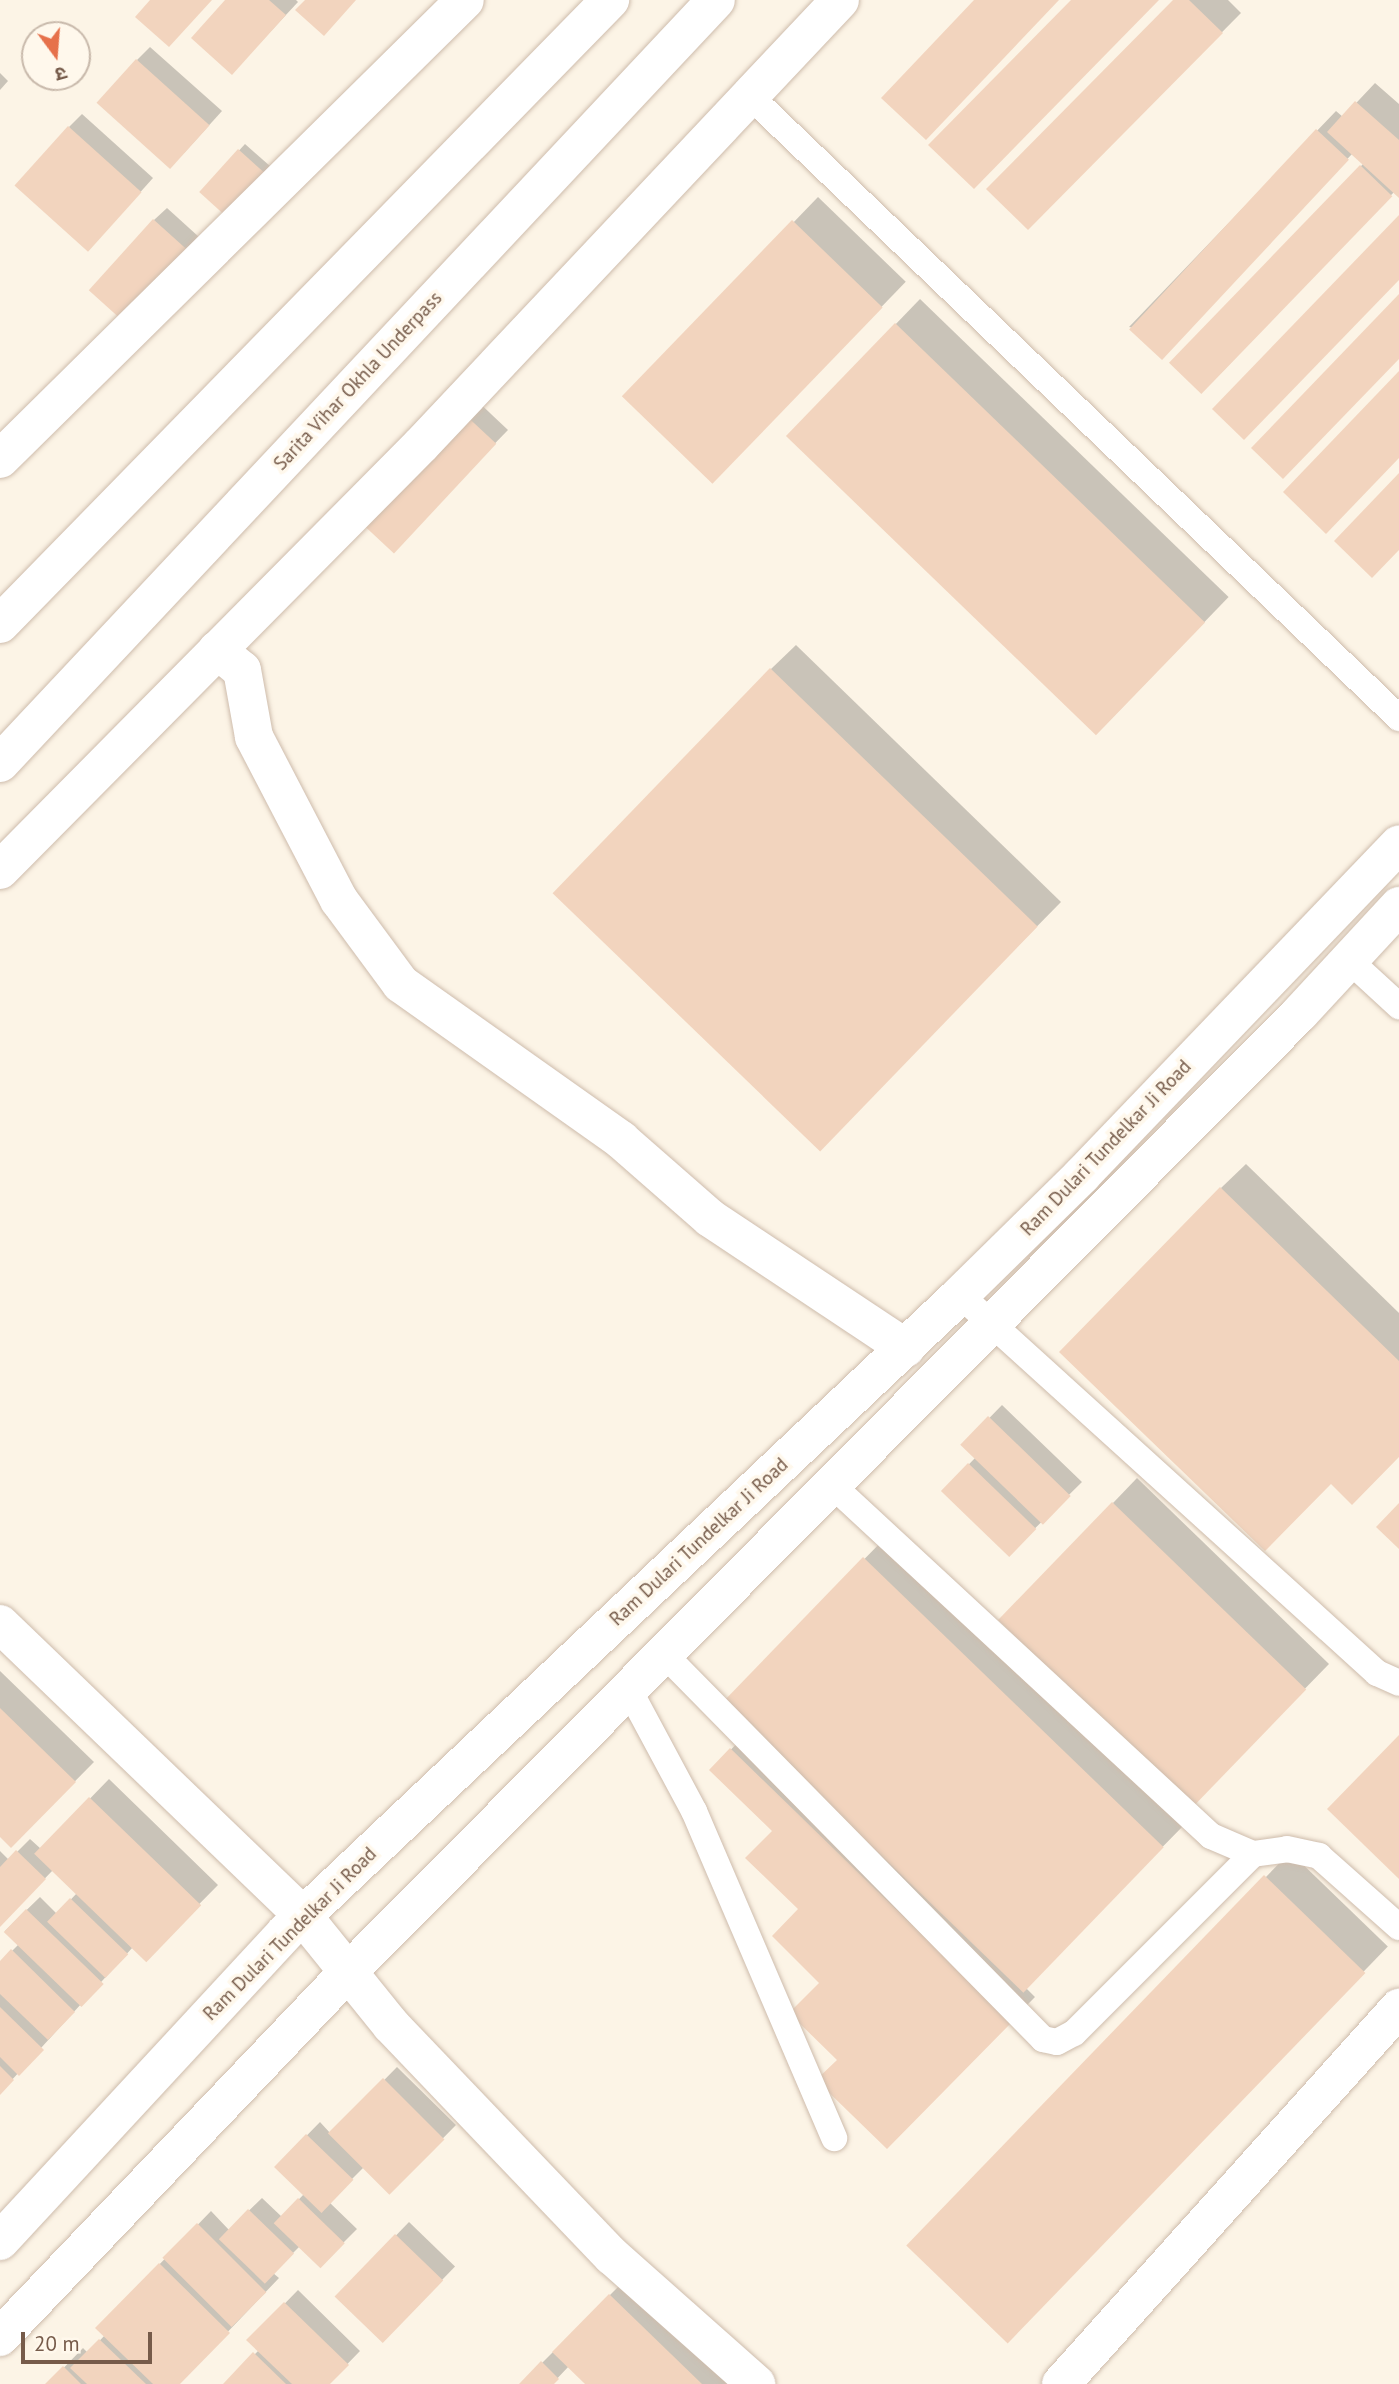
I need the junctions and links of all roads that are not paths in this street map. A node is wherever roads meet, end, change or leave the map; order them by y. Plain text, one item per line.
1 (465, 0) edge
2 (610, 0) edge
3 (716, 0) edge
4 (840, 0) edge
5 (750, 96) junction
6 (0, 459) edge
7 (0, 624) edge
8 (217, 650) junction
9 (1399, 718) edge
10 (0, 763) edge
11 (1399, 844) edge
12 (0, 870) edge
13 (1399, 906) edge
14 (1350, 961) junction
15 (1399, 1006) edge
16 (960, 1295) junction
17 (992, 1322) junction
18 (906, 1348) junction
19 (831, 1484) junction
20 (0, 1623) edge
21 (663, 1653) junction
22 (1399, 1683) edge
23 (628, 1688) junction
24 (1253, 1854) junction
25 (303, 1916) junction
26 (1399, 1927) edge
27 (349, 1971) junction
28 (1399, 2008) edge
29 (834, 2138) dead end
30 (0, 2241) edge
31 (0, 2337) edge
32 (756, 2384) edge
33 (1061, 2384) edge

1 - 6 street
2 - 7 street
3 - 10 street, Sarita Vihar Okhla Underpass
4 - 5 street
5 - 8 street
5 - 9 lane
8 - 12 street
8 - 18 street
11 - 16 street, Ram Dulari Tundelkar Ji Road
13 - 14 street
14 - 15 lane
14 - 17 street
16 - 17 lane
16 - 18 street, Ram Dulari Tundelkar Ji Road
17 - 19 street
17 - 22 lane
18 - 25 street, Ram Dulari Tundelkar Ji Road
19 - 21 street
19 - 24 lane
20 - 25 street
21 - 23 street
21 - 24 lane
23 - 27 street
23 - 29 lane
24 - 26 lane
25 - 27 street
25 - 30 street, Ram Dulari Tundelkar Ji Road
27 - 31 street
27 - 32 street
28 - 33 street

